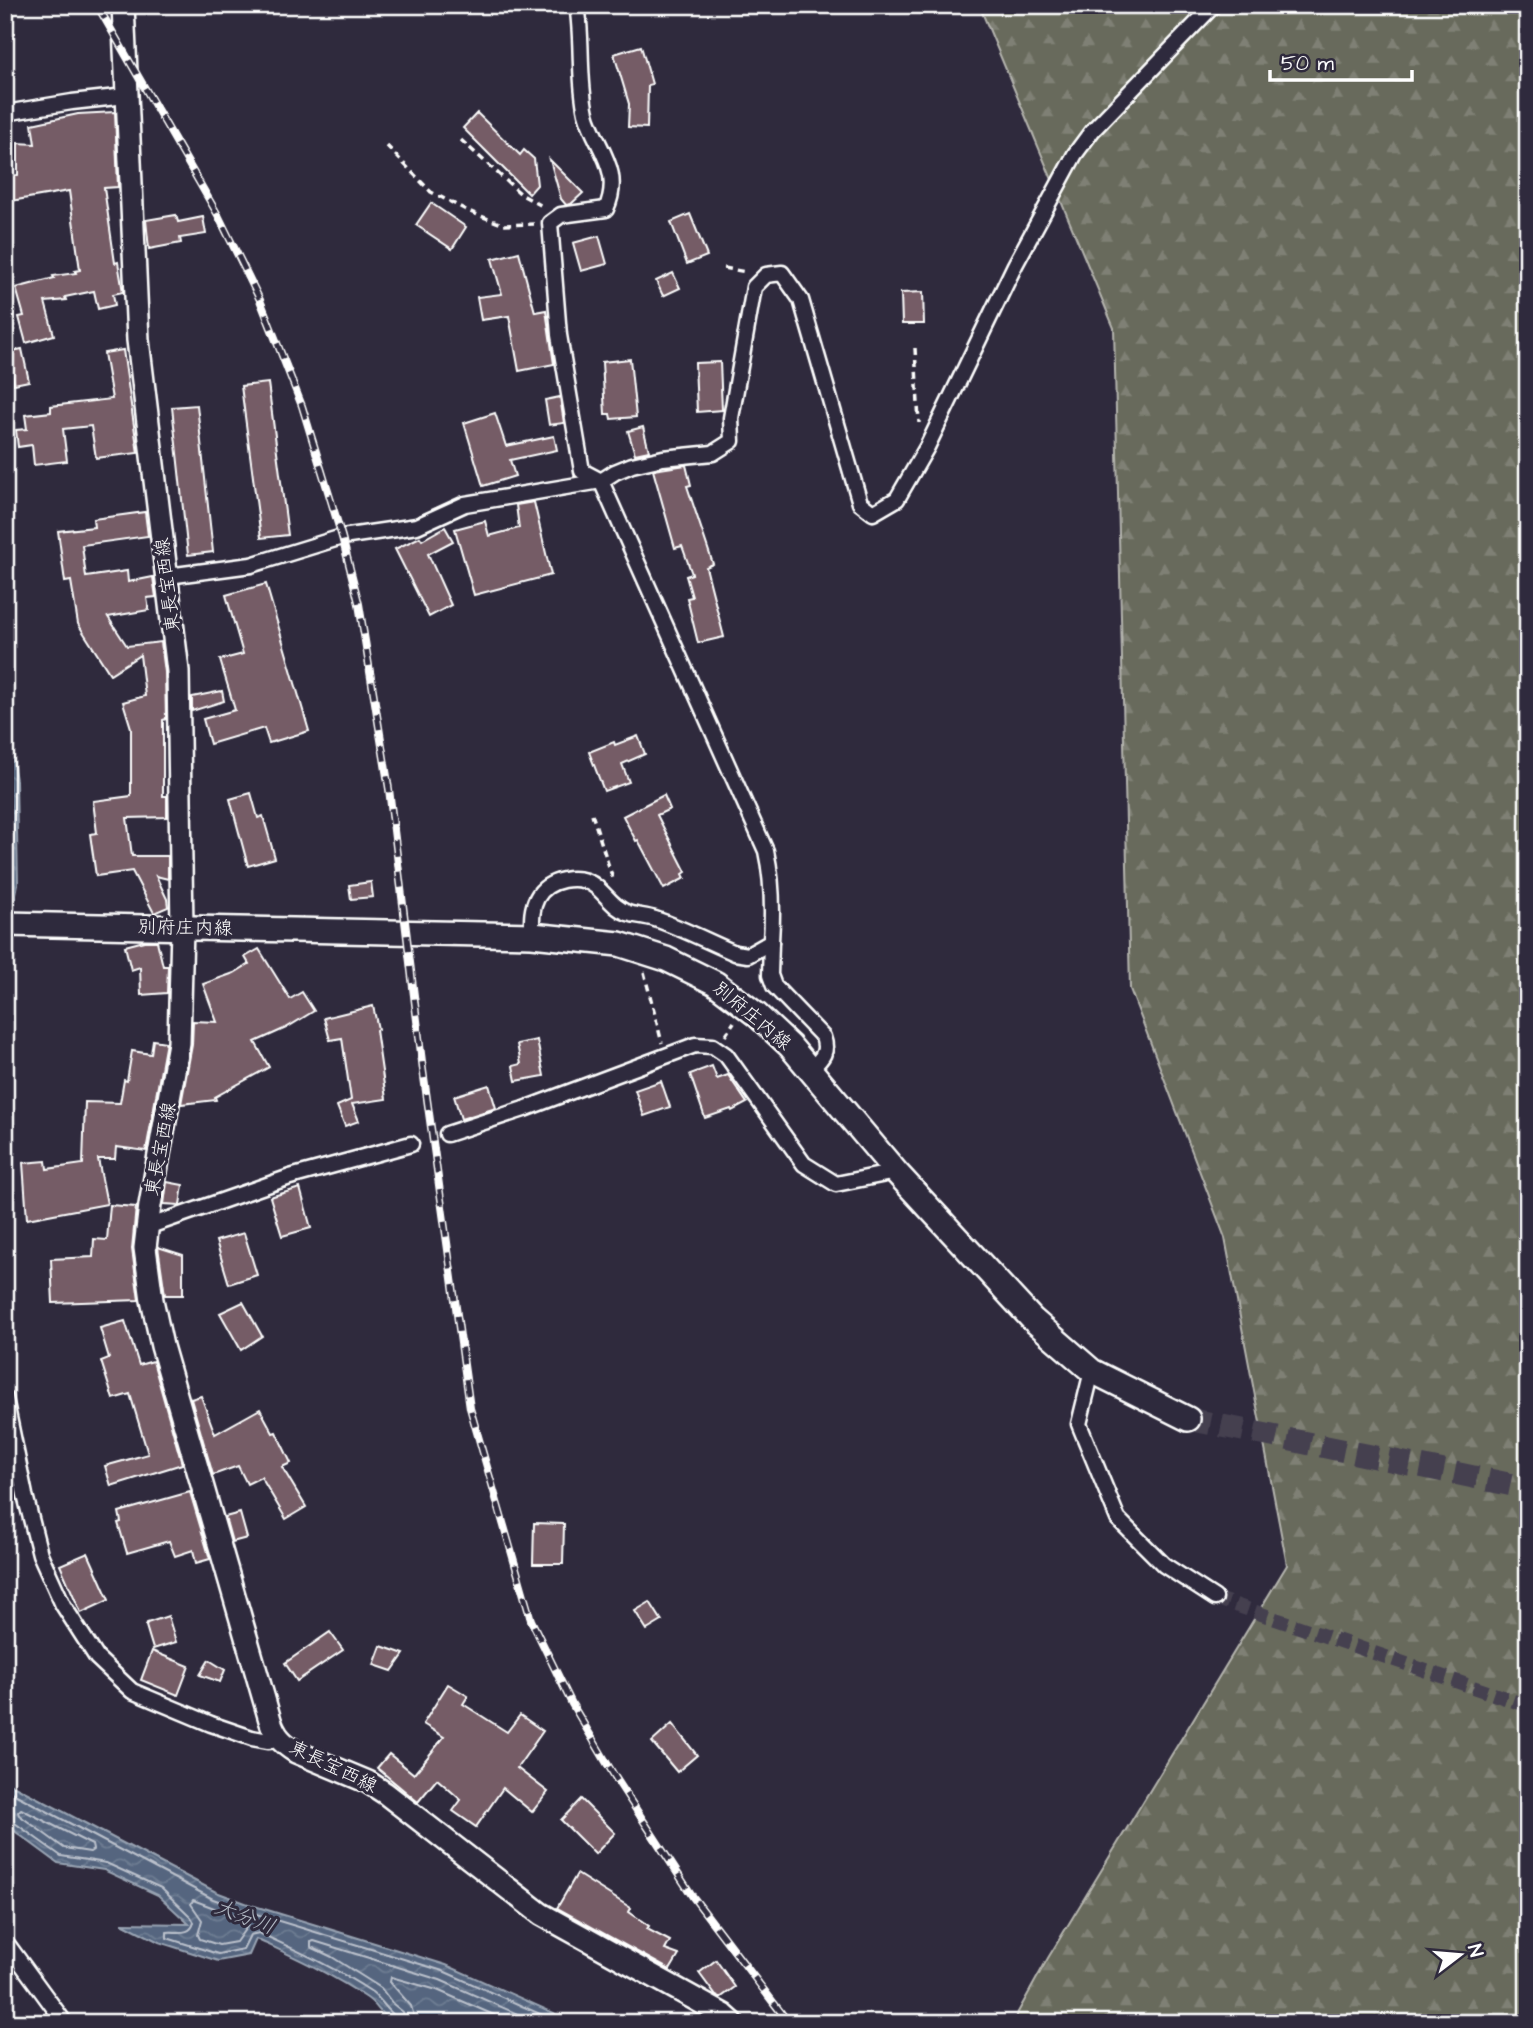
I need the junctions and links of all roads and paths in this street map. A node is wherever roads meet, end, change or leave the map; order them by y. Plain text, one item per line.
1 (123, 5) edge
2 (577, 5) edge
3 (1214, 5) edge
4 (126, 96) junction
5 (5, 113) edge
6 (461, 140) dead end
7 (387, 146) dead end
8 (544, 207) dead end
9 (550, 223) junction
10 (915, 348) dead end
11 (921, 457) junction
12 (601, 481) junction
13 (167, 576) junction
14 (592, 814) dead end
15 (623, 911) junction
16 (5, 924) edge
17 (182, 928) junction
18 (531, 935) junction
19 (771, 942) junction
20 (648, 953) junction
21 (737, 1017) dead end
22 (717, 1049) junction
23 (666, 1056) junction
24 (810, 1070) junction
25 (447, 1134) dead end
26 (411, 1144) dead end
27 (896, 1172) junction
28 (147, 1227) junction
29 (1092, 1371) junction
30 (5, 1398) edge
31 (1188, 1419) tunnel mouth
32 (1215, 1598) tunnel mouth
33 (278, 1740) junction
34 (5, 1941) edge
35 (65, 2023) edge
36 (733, 2023) edge

1 - 4 main road, 東長宝西線
2 - 9 street
3 - 11 street
4 - 5 street
4 - 13 main road, 東長宝西線
6 - 8 path
7 - 9 path
9 - 12 street
10 - 11 path
11 - 12 street
12 - 13 street
12 - 19 street
13 - 17 main road, 東長宝西線
14 - 15 path
15 - 18 street
15 - 19 street
16 - 17 main road, 別府庄内線
17 - 18 main road, 別府庄内線
17 - 28 main road, 東長宝西線
18 - 20 main road, 別府庄内線
19 - 24 street
20 - 23 path
20 - 24 main road, 別府庄内線
21 - 22 path
22 - 23 street
22 - 27 street
23 - 25 street
24 - 27 main road, 別府庄内線
26 - 28 street
27 - 29 main road, 別府庄内線
28 - 33 main road, 東長宝西線
29 - 31 main road, 別府庄内線
29 - 32 street
30 - 33 street
33 - 36 main road, 東長宝西線
34 - 35 street

